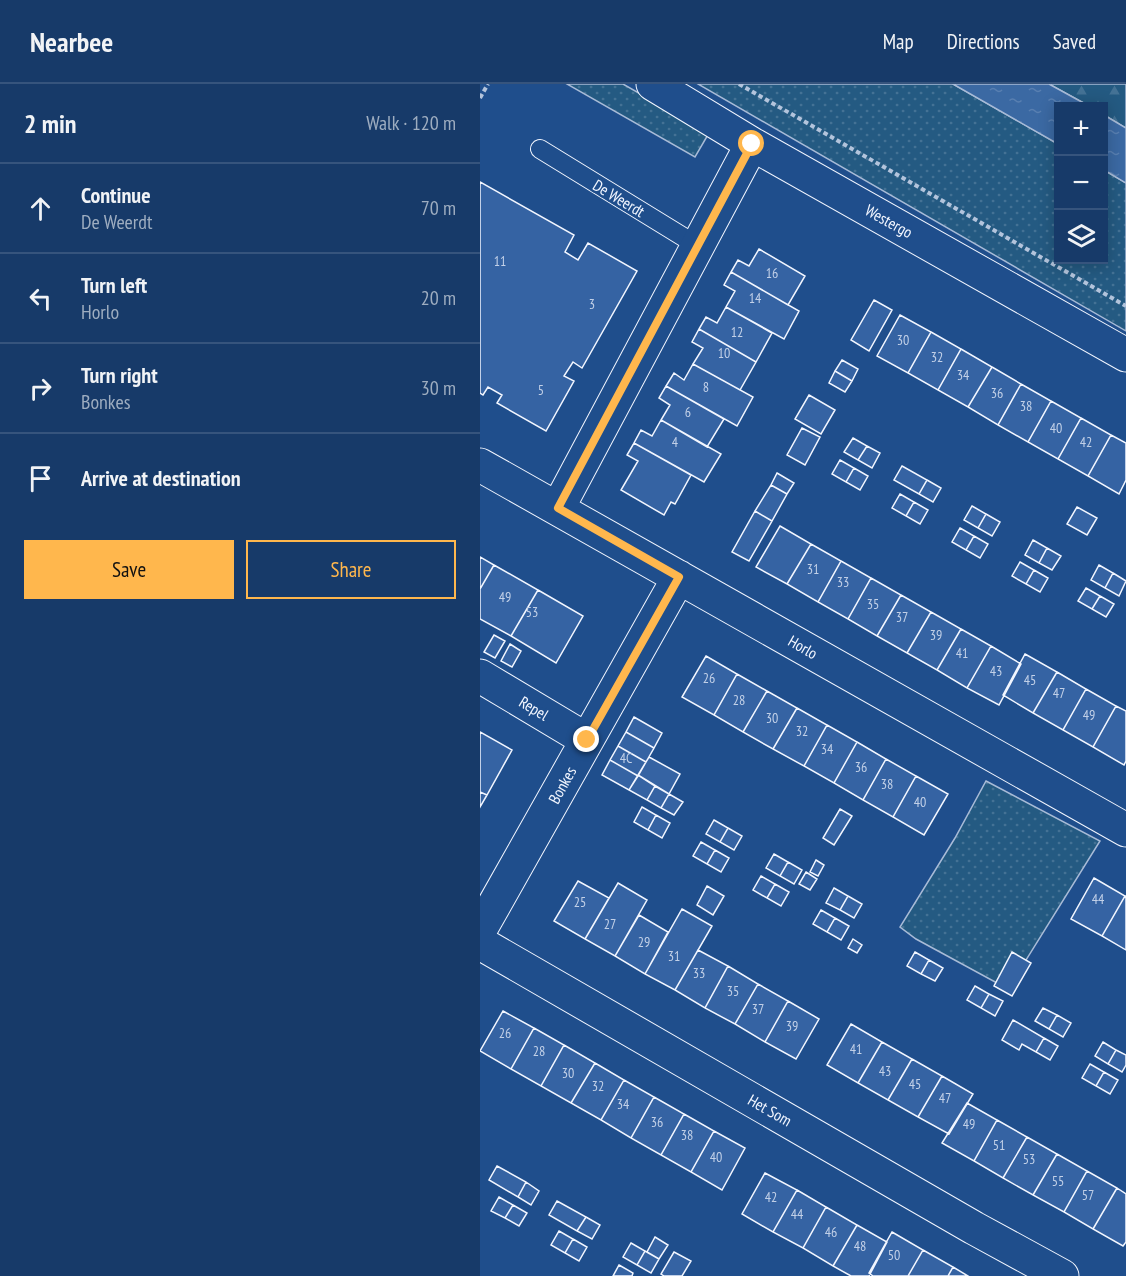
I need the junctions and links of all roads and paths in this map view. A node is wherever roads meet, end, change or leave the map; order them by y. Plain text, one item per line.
1 (488, 84) edge
2 (653, 84) edge
3 (739, 84) edge
4 (480, 98) edge
5 (752, 144) junction
6 (540, 149) dead end
7 (698, 246) junction
8 (1126, 306) edge
9 (1126, 355) edge
10 (480, 465) edge
11 (558, 508) junction
12 (679, 577) junction
13 (480, 676) edge
14 (587, 740) junction
15 (1126, 830) edge
16 (480, 930) edge
17 (480, 943) edge
18 (1062, 1276) edge

1 - 4 path
2 - 5 street, Westergo
3 - 8 path
5 - 7 street
5 - 9 street, Westergo
6 - 7 lane, De Weerdt
7 - 11 street
10 - 11 street, Horlo
11 - 12 street, Horlo
12 - 14 street, Bonkes
12 - 15 street, Horlo
13 - 14 street, Repel
14 - 16 street, Bonkes
17 - 18 street, Het Som

